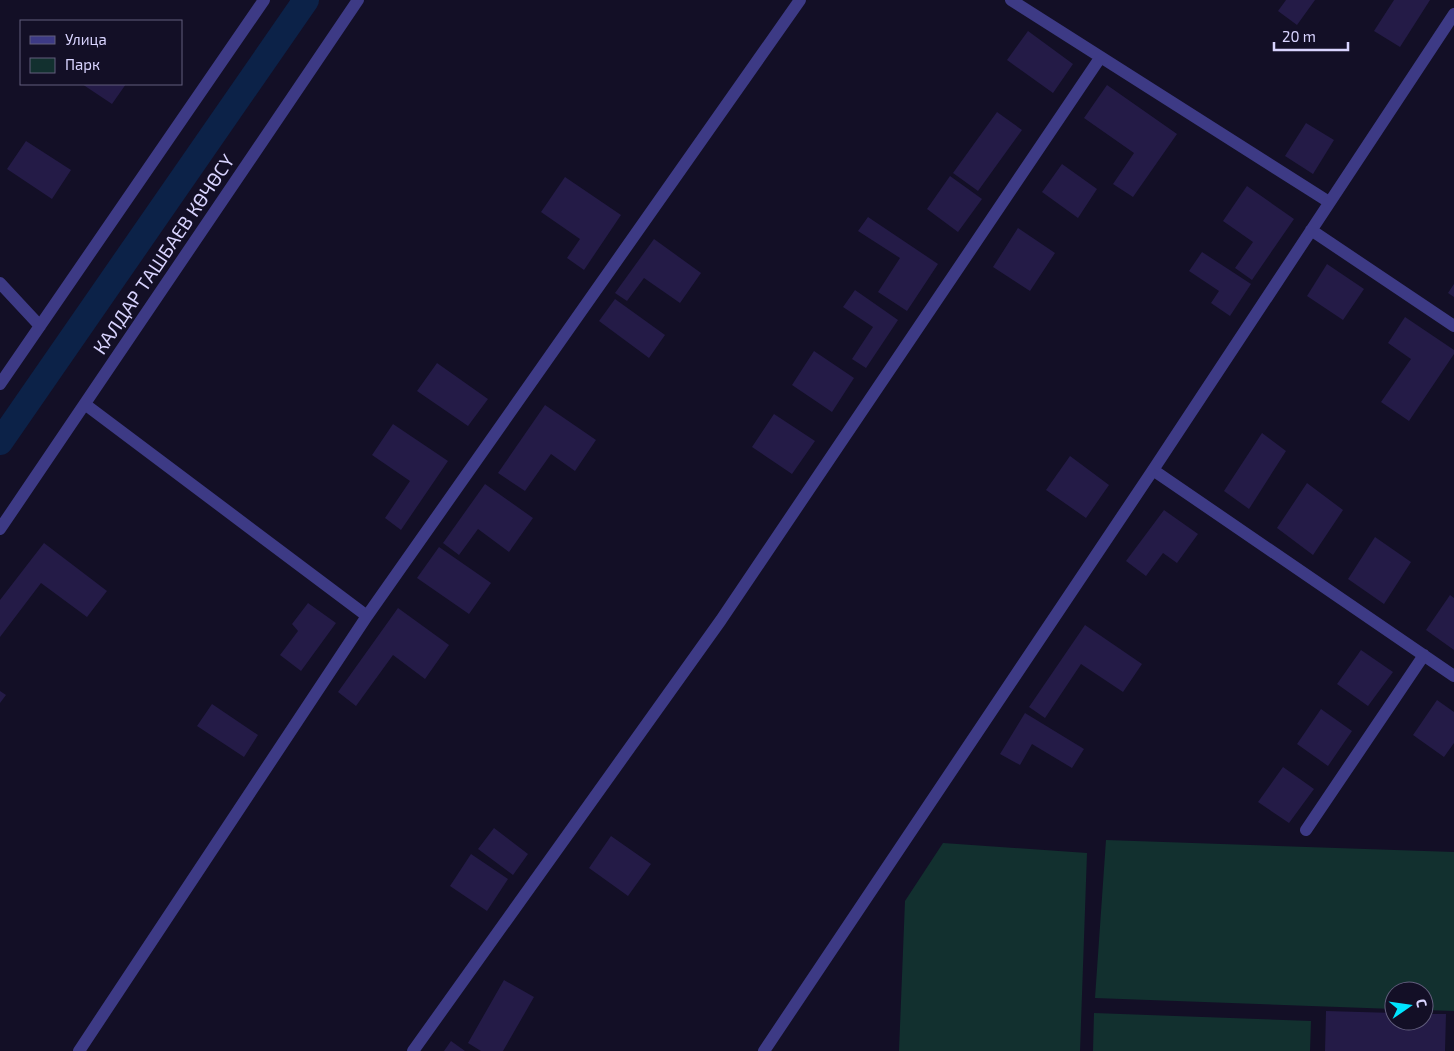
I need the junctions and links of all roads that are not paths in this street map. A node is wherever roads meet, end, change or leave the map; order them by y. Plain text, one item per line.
1 (264, 0) edge
2 (358, 0) edge
3 (800, 0) edge
4 (1011, 0) edge
5 (1454, 14) edge
6 (1100, 58) junction
7 (1329, 202) junction
8 (1311, 230) junction
9 (0, 282) edge
10 (40, 326) junction
11 (1454, 326) edge
12 (0, 384) edge
13 (86, 405) junction
14 (1153, 470) junction
15 (0, 529) edge
16 (367, 616) junction
17 (1424, 655) junction
18 (1454, 676) edge
19 (1306, 830) dead end
20 (79, 1051) edge
21 (413, 1051) edge
22 (764, 1051) edge

1 - 10 street
2 - 13 street, КАЛДАР ТАШБАЕВ КӨЧӨСҮ
3 - 16 street
4 - 6 street
5 - 7 street
6 - 7 street
6 - 21 street
7 - 8 street
8 - 11 street
8 - 14 street
9 - 10 street
10 - 12 street
13 - 15 street, КАЛДАР ТАШБАЕВ КӨЧӨСҮ
13 - 16 street
14 - 17 street
14 - 22 street
16 - 20 street
17 - 18 street
17 - 19 street

